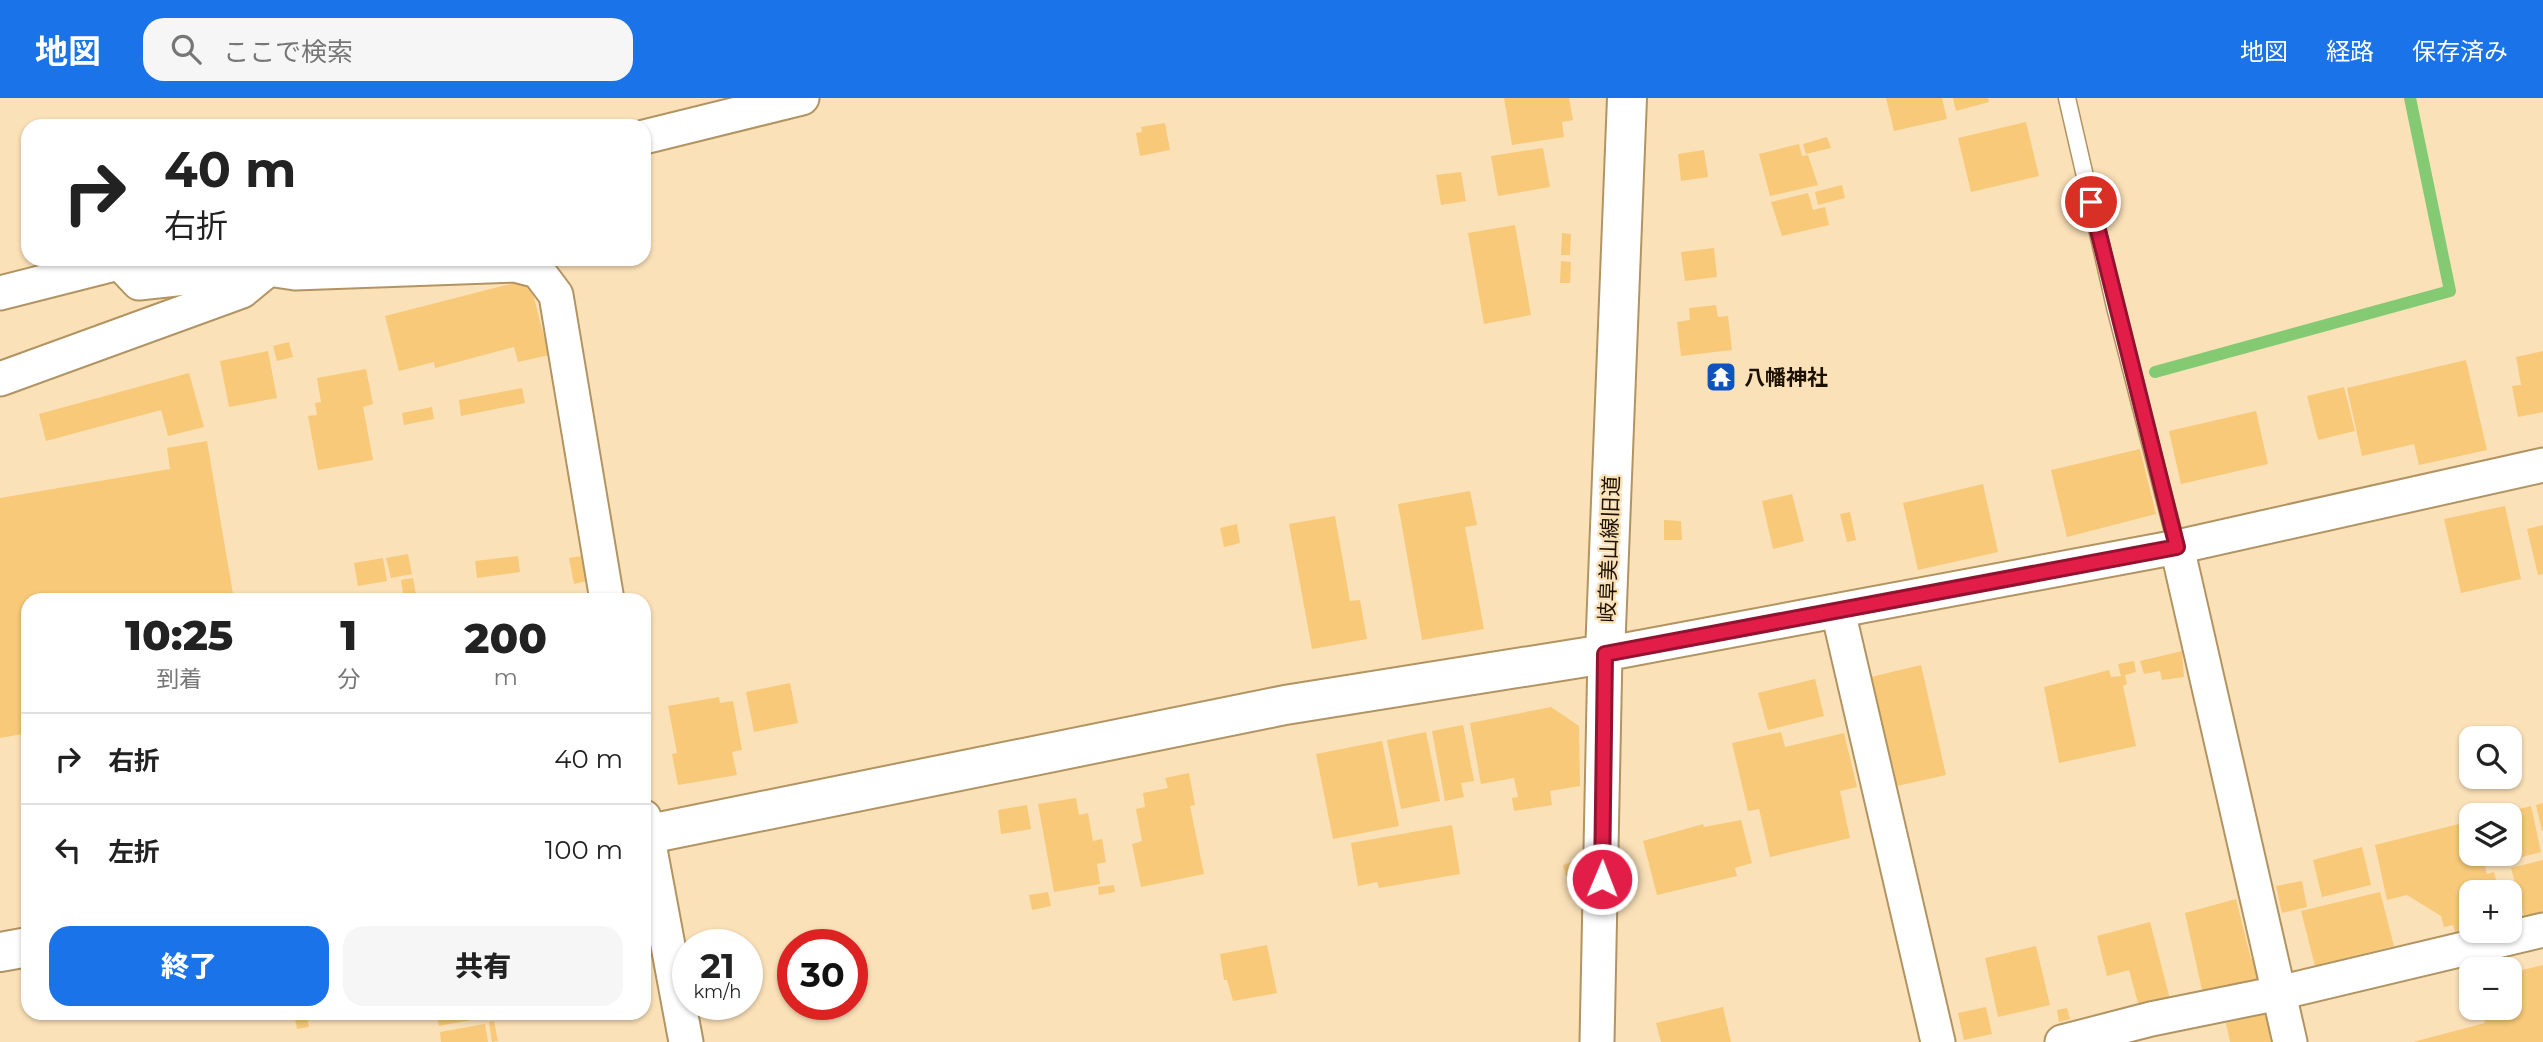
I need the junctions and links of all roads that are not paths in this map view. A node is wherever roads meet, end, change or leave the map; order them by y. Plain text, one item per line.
1 (802, 98) edge
2 (1627, 98) edge
3 (2067, 98) edge
4 (651, 135) edge
5 (107, 266) edge
6 (130, 266) edge
7 (260, 266) edge
8 (272, 266) edge
9 (279, 266) edge
10 (488, 266) edge
11 (519, 266) edge
12 (0, 293) edge
13 (0, 379) edge
14 (2543, 465) edge
15 (2177, 547) junction
16 (606, 593) edge
17 (1838, 611) junction
18 (1605, 654) junction
19 (651, 828) edge
20 (651, 860) edge
21 (2543, 930) edge
22 (21, 948) edge
23 (0, 952) edge
24 (2279, 993) junction
25 (686, 1042) edge
26 (1597, 1042) edge
27 (1938, 1042) edge
28 (2062, 1042) edge
29 (2290, 1042) edge

1 - 4 street
2 - 18 street, 岐阜美山線旧道
3 - 15 lane
5 - 12 street
6 - 7 street
8 - 13 street
9 - 10 street
11 - 16 street
14 - 15 street
15 - 17 street
15 - 24 street
17 - 18 street
17 - 27 street
18 - 19 street
18 - 26 street, 岐阜美山線旧道
20 - 25 street
21 - 24 street
22 - 23 street
24 - 28 street
24 - 29 street

